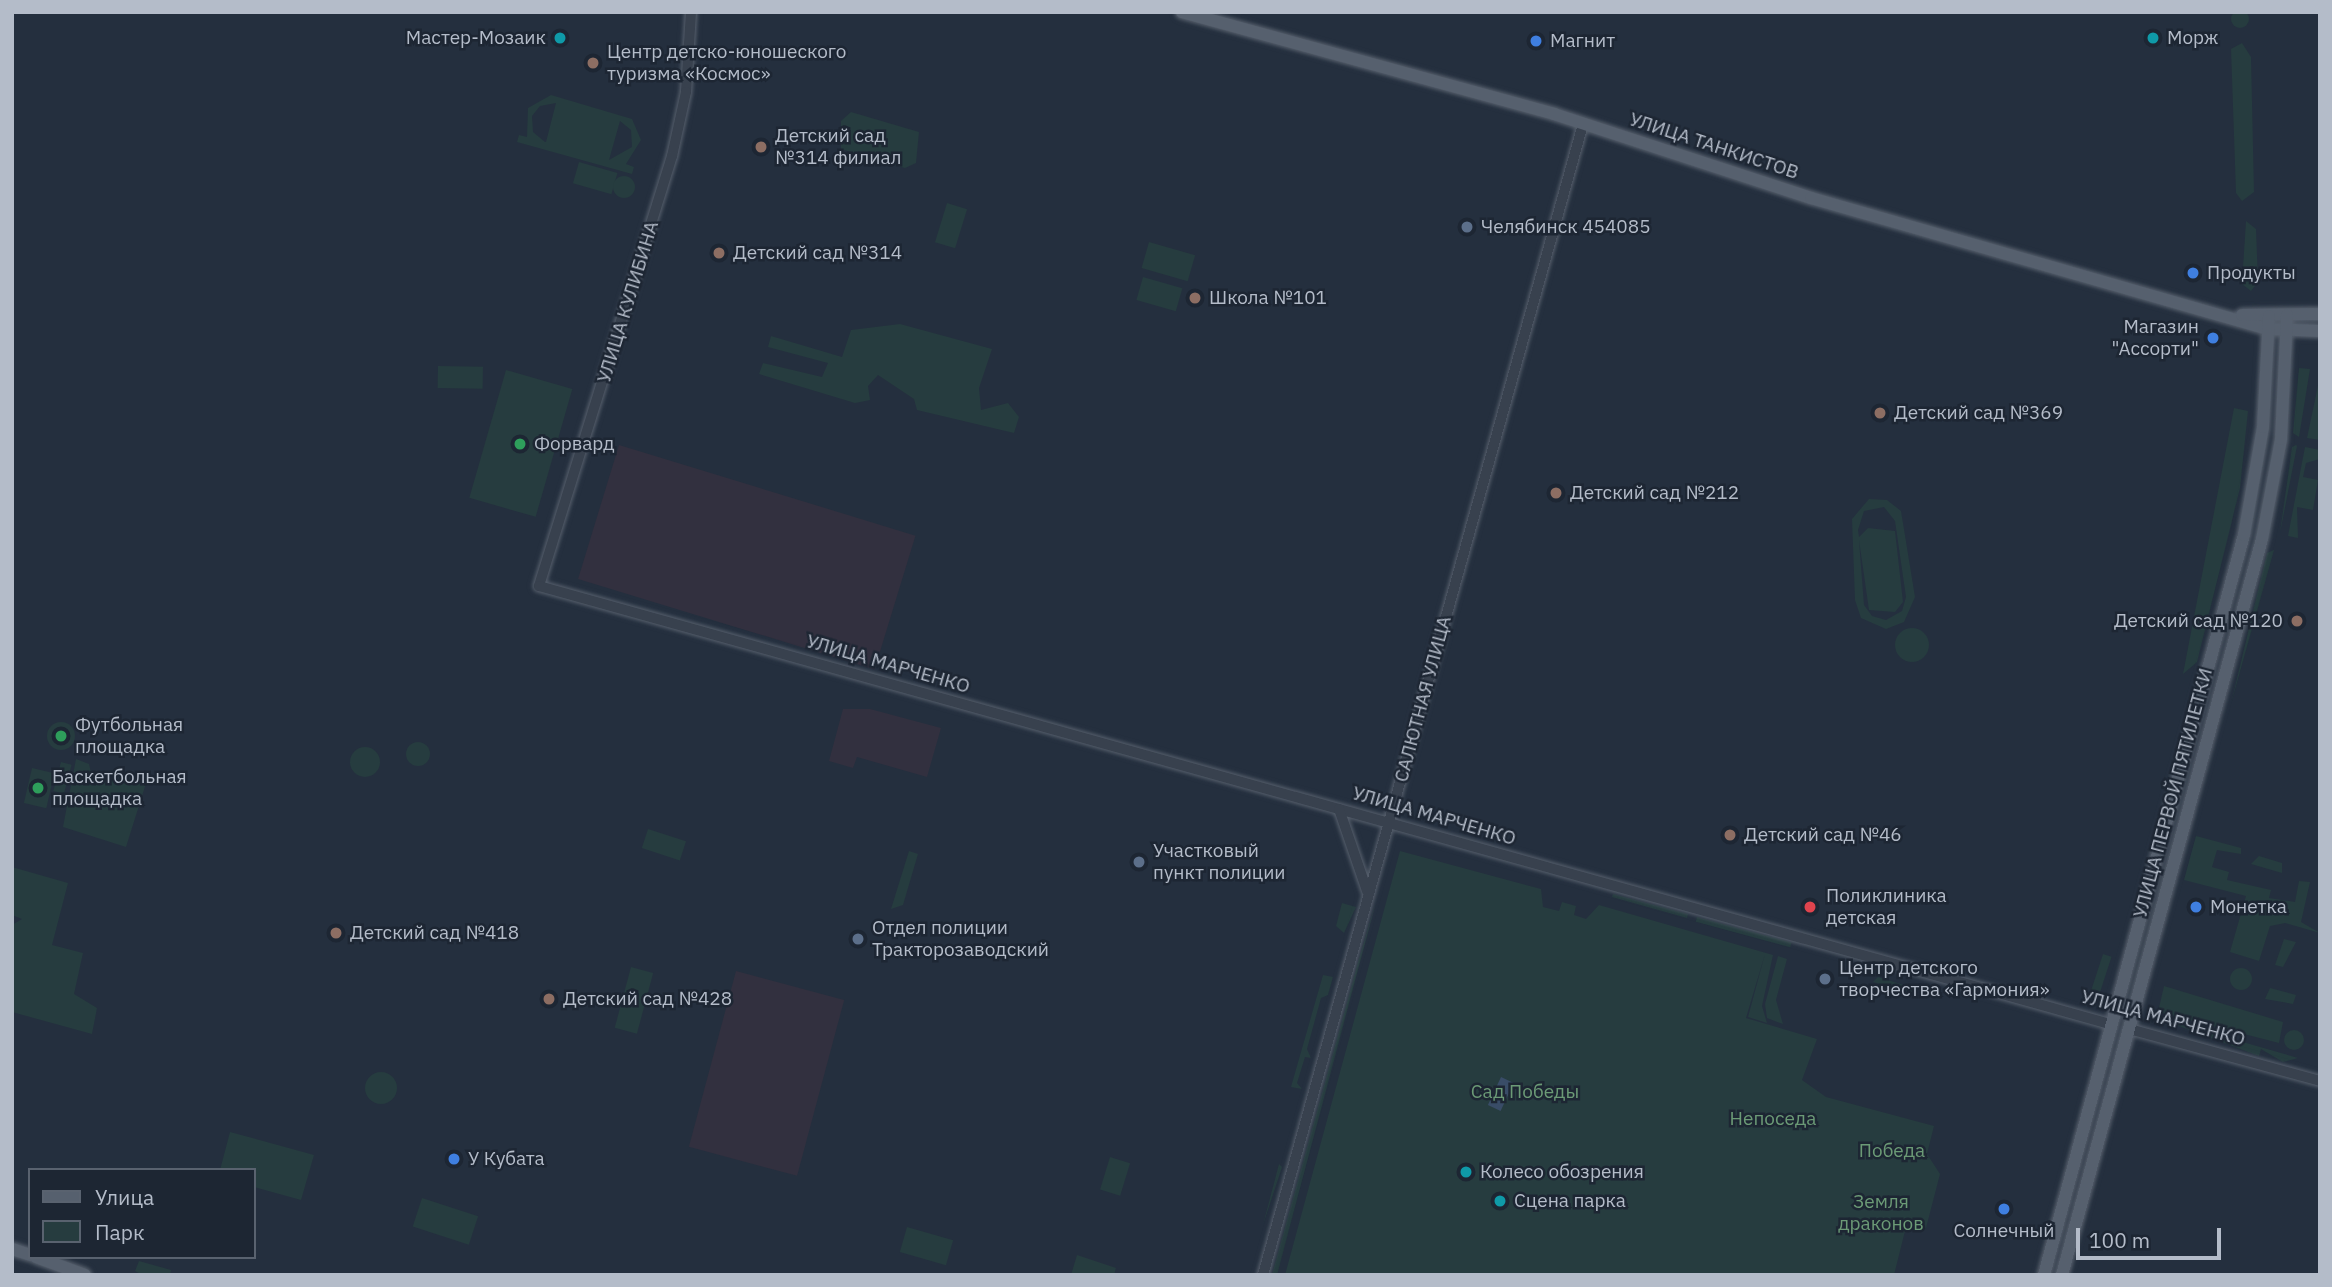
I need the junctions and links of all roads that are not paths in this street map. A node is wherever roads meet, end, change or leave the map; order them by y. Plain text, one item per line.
1 (691, 12) edge
2 (1182, 12) edge
3 (1583, 124) junction
4 (2320, 314) edge
5 (2287, 315) junction
6 (2269, 322) junction
7 (2288, 331) junction
8 (2320, 331) edge
9 (539, 586) joint
10 (1339, 809) junction
11 (1389, 823) junction
12 (1368, 897) junction
13 (2110, 1024) junction
14 (2129, 1029) junction
15 (2320, 1081) edge
16 (41, 1259) edge
17 (85, 1275) edge
18 (1263, 1275) edge
19 (2044, 1275) edge
20 (2062, 1275) edge

1 - 9 street, УЛИЦА КУЛИБИНА
2 - 3 main road, УЛИЦА ТАНКИСТОВ
3 - 6 main road, УЛИЦА ТАНКИСТОВ
3 - 11 street, САЛЮТНАЯ УЛИЦА
4 - 5 main road, УЛИЦА ТАНКИСТОВ
5 - 6 main road, УЛИЦА ТАНКИСТОВ
5 - 7 main road, УЛИЦА ПЕРВОЙ ПЯТИЛЕТКИ
6 - 7 main road, УЛИЦА ТАНКИСТОВ
6 - 13 main road, УЛИЦА ПЕРВОЙ ПЯТИЛЕТКИ
7 - 8 main road, УЛИЦА ТАНКИСТОВ
7 - 14 main road, УЛИЦА ПЕРВОЙ ПЯТИЛЕТКИ
9 - 10 street, УЛИЦА МАРЧЕНКО
10 - 11 street, УЛИЦА МАРЧЕНКО
10 - 12 street
11 - 12 street, САЛЮТНАЯ УЛИЦА
11 - 13 street, УЛИЦА МАРЧЕНКО
12 - 18 street, САЛЮТНАЯ УЛИЦА
13 - 14 main road, УЛИЦА МАРЧЕНКО
13 - 19 main road, УЛИЦА ПЕРВОЙ ПЯТИЛЕТКИ
14 - 15 street, УЛИЦА МАРЧЕНКО
14 - 20 main road, УЛИЦА ПЕРВОЙ ПЯТИЛЕТКИ
16 - 17 main road

